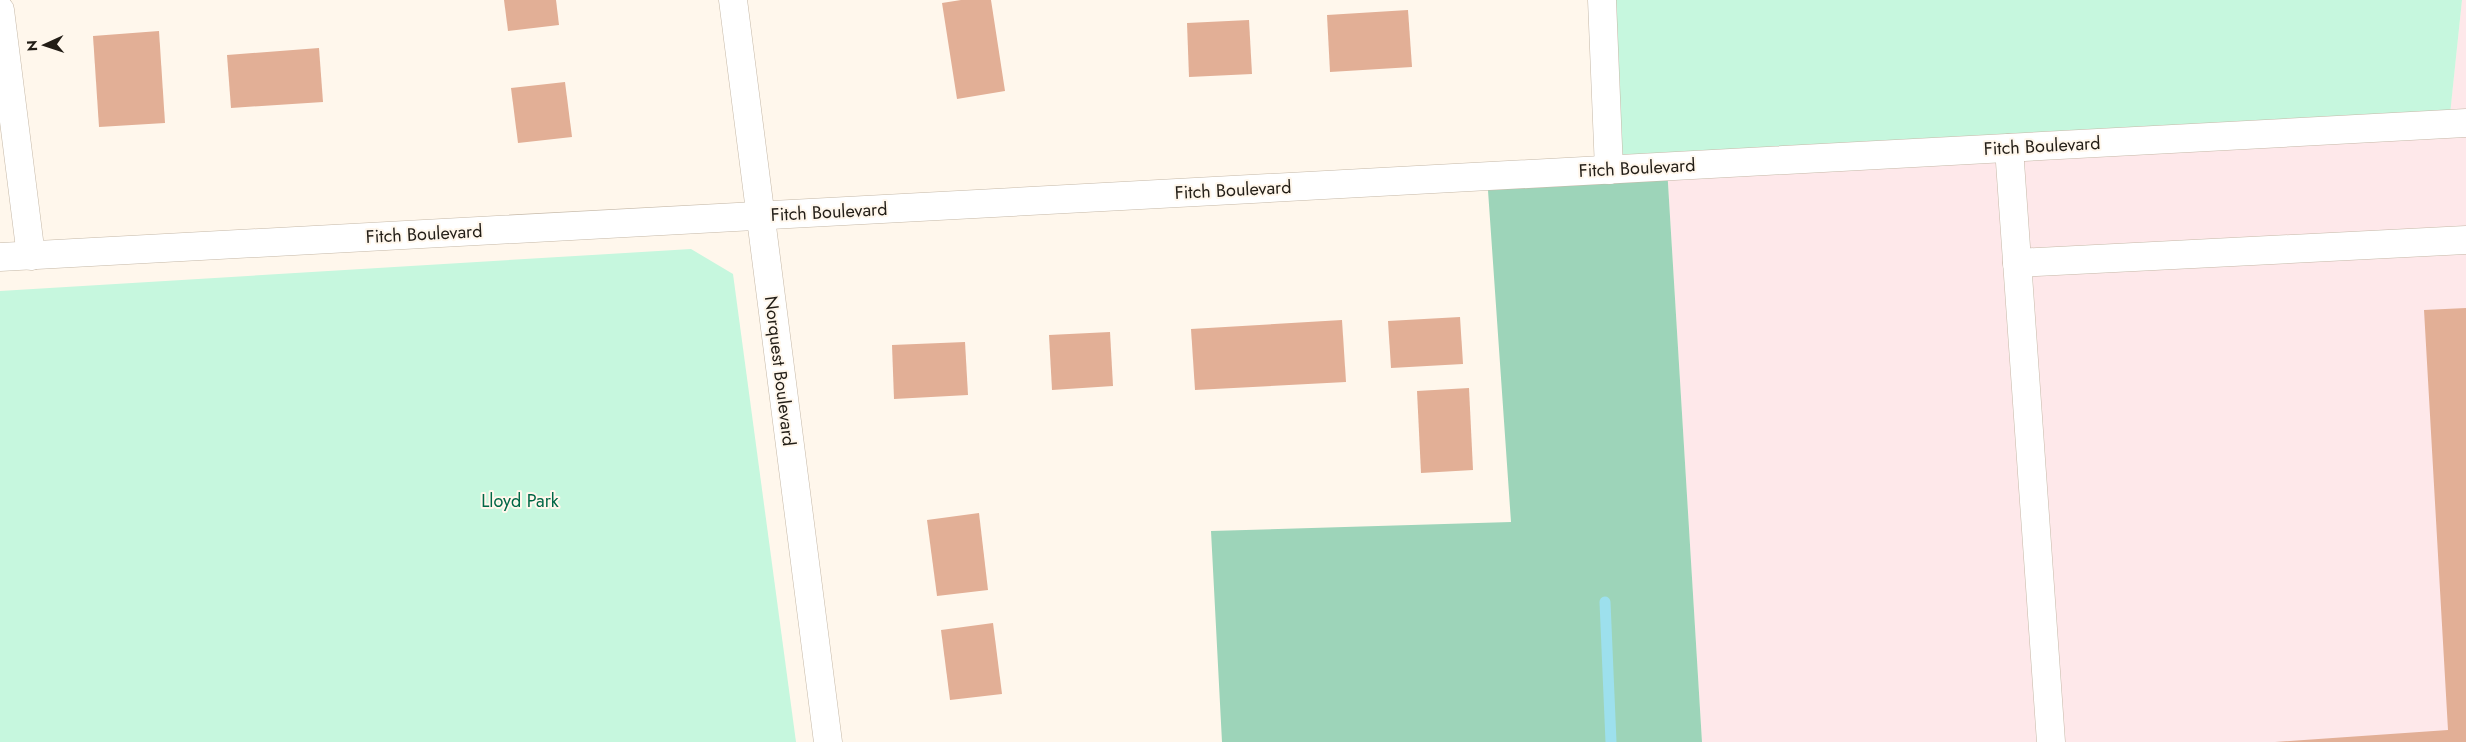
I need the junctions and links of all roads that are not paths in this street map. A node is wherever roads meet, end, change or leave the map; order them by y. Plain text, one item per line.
1 (734, 0) edge
2 (1602, 0) edge
3 (0, 10) edge
4 (2466, 123) edge
5 (2010, 148) junction
6 (1609, 170) junction
7 (760, 216) junction
8 (2466, 240) edge
9 (31, 256) junction
10 (0, 257) edge
11 (2017, 263) junction
12 (828, 742) edge
13 (2051, 742) edge

1 - 7 street, Norquest Boulevard
2 - 6 street
3 - 9 street
4 - 5 street, Fitch Boulevard
5 - 6 street, Fitch Boulevard
5 - 11 street
6 - 7 street, Fitch Boulevard
7 - 9 street, Fitch Boulevard
7 - 12 street, Norquest Boulevard
8 - 11 street
9 - 10 street, Fitch Boulevard
11 - 13 street

